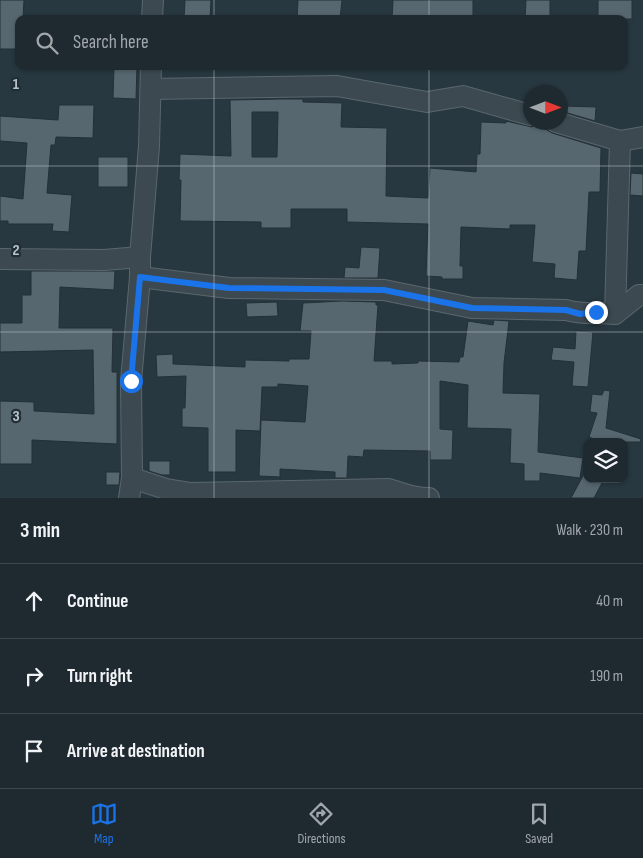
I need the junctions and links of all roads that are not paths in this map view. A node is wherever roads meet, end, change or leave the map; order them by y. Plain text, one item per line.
1 (153, 0) edge
2 (152, 15) edge
3 (151, 70) edge
4 (151, 88) junction
5 (523, 114) edge
6 (568, 126) edge
7 (643, 137) edge
8 (620, 141) junction
9 (140, 257) junction
10 (0, 259) edge
11 (140, 277) junction
12 (643, 295) edge
13 (615, 314) junction
14 (131, 488) edge
15 (429, 498) edge

1 - 2 street
3 - 4 street
4 - 5 street
4 - 9 street
6 - 8 street
7 - 8 street
8 - 13 street
9 - 10 street
9 - 11 street
11 - 13 street
11 - 14 street
12 - 13 street
14 - 15 street

